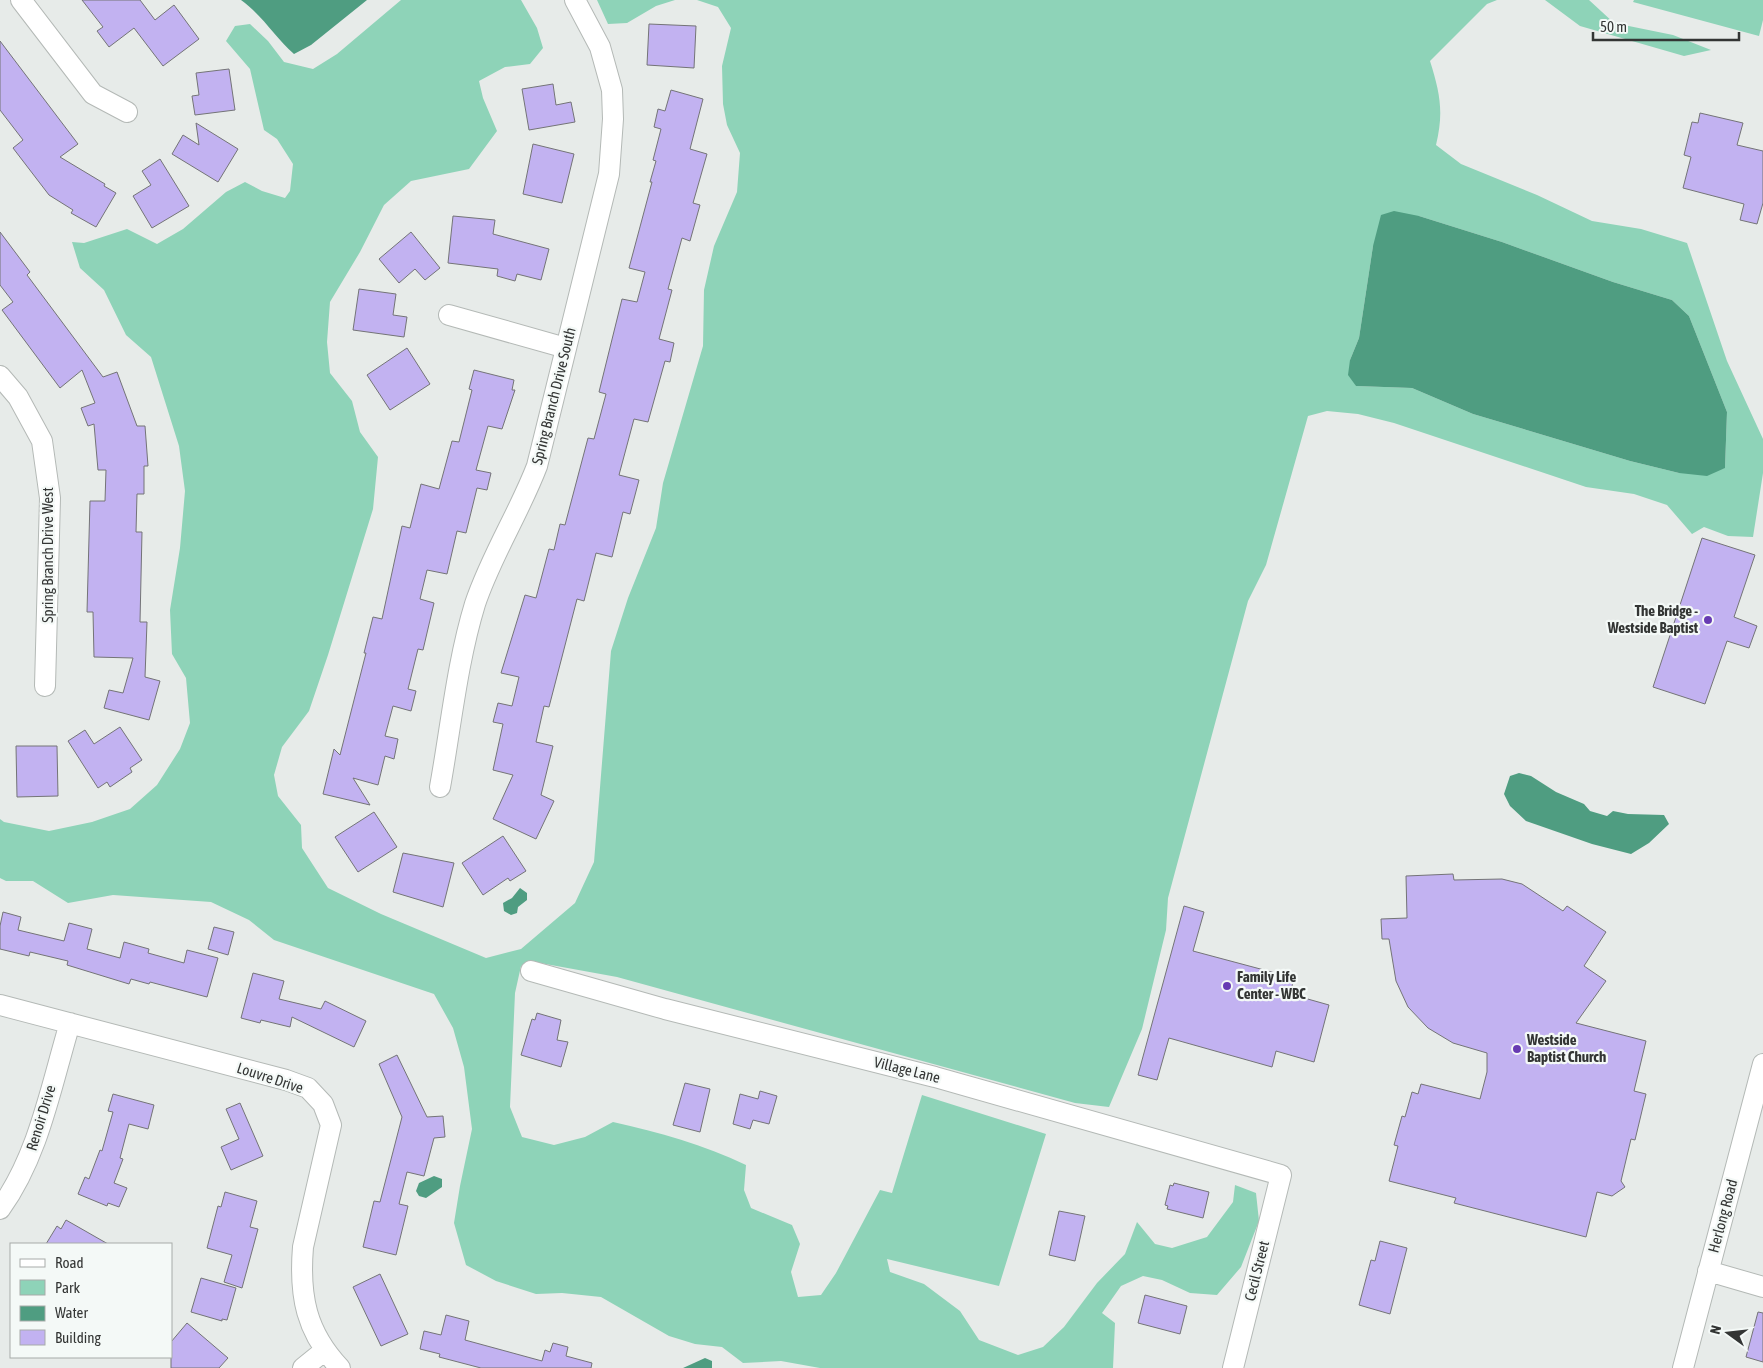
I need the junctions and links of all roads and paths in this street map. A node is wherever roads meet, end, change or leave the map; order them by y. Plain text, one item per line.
1 (21, 0) edge
2 (575, 0) edge
3 (127, 112) dead end
4 (449, 315) dead end
5 (566, 348) junction
6 (0, 376) edge
7 (44, 686) dead end
8 (440, 787) dead end
9 (531, 971) dead end
10 (0, 1005) edge
11 (70, 1022) junction
12 (1763, 1064) edge
13 (1281, 1175) joint
14 (0, 1209) edge
15 (1708, 1271) junction
16 (1763, 1286) edge
17 (324, 1351) junction
18 (303, 1368) edge
19 (340, 1368) edge
20 (1233, 1368) edge
21 (1683, 1368) edge

1 - 3 street
2 - 5 street, Spring Branch Drive South
4 - 5 street
5 - 8 street, Spring Branch Drive South
6 - 7 street, Spring Branch Drive West
9 - 13 street, Village Lane
10 - 11 street, Louvre Drive
11 - 14 street, Renoir Drive
11 - 17 street, Louvre Drive
12 - 15 street, Herlong Road
13 - 20 street, Cecil Street
15 - 16 street
15 - 21 street, Herlong Road
17 - 18 street
17 - 19 street, Louvre Drive

